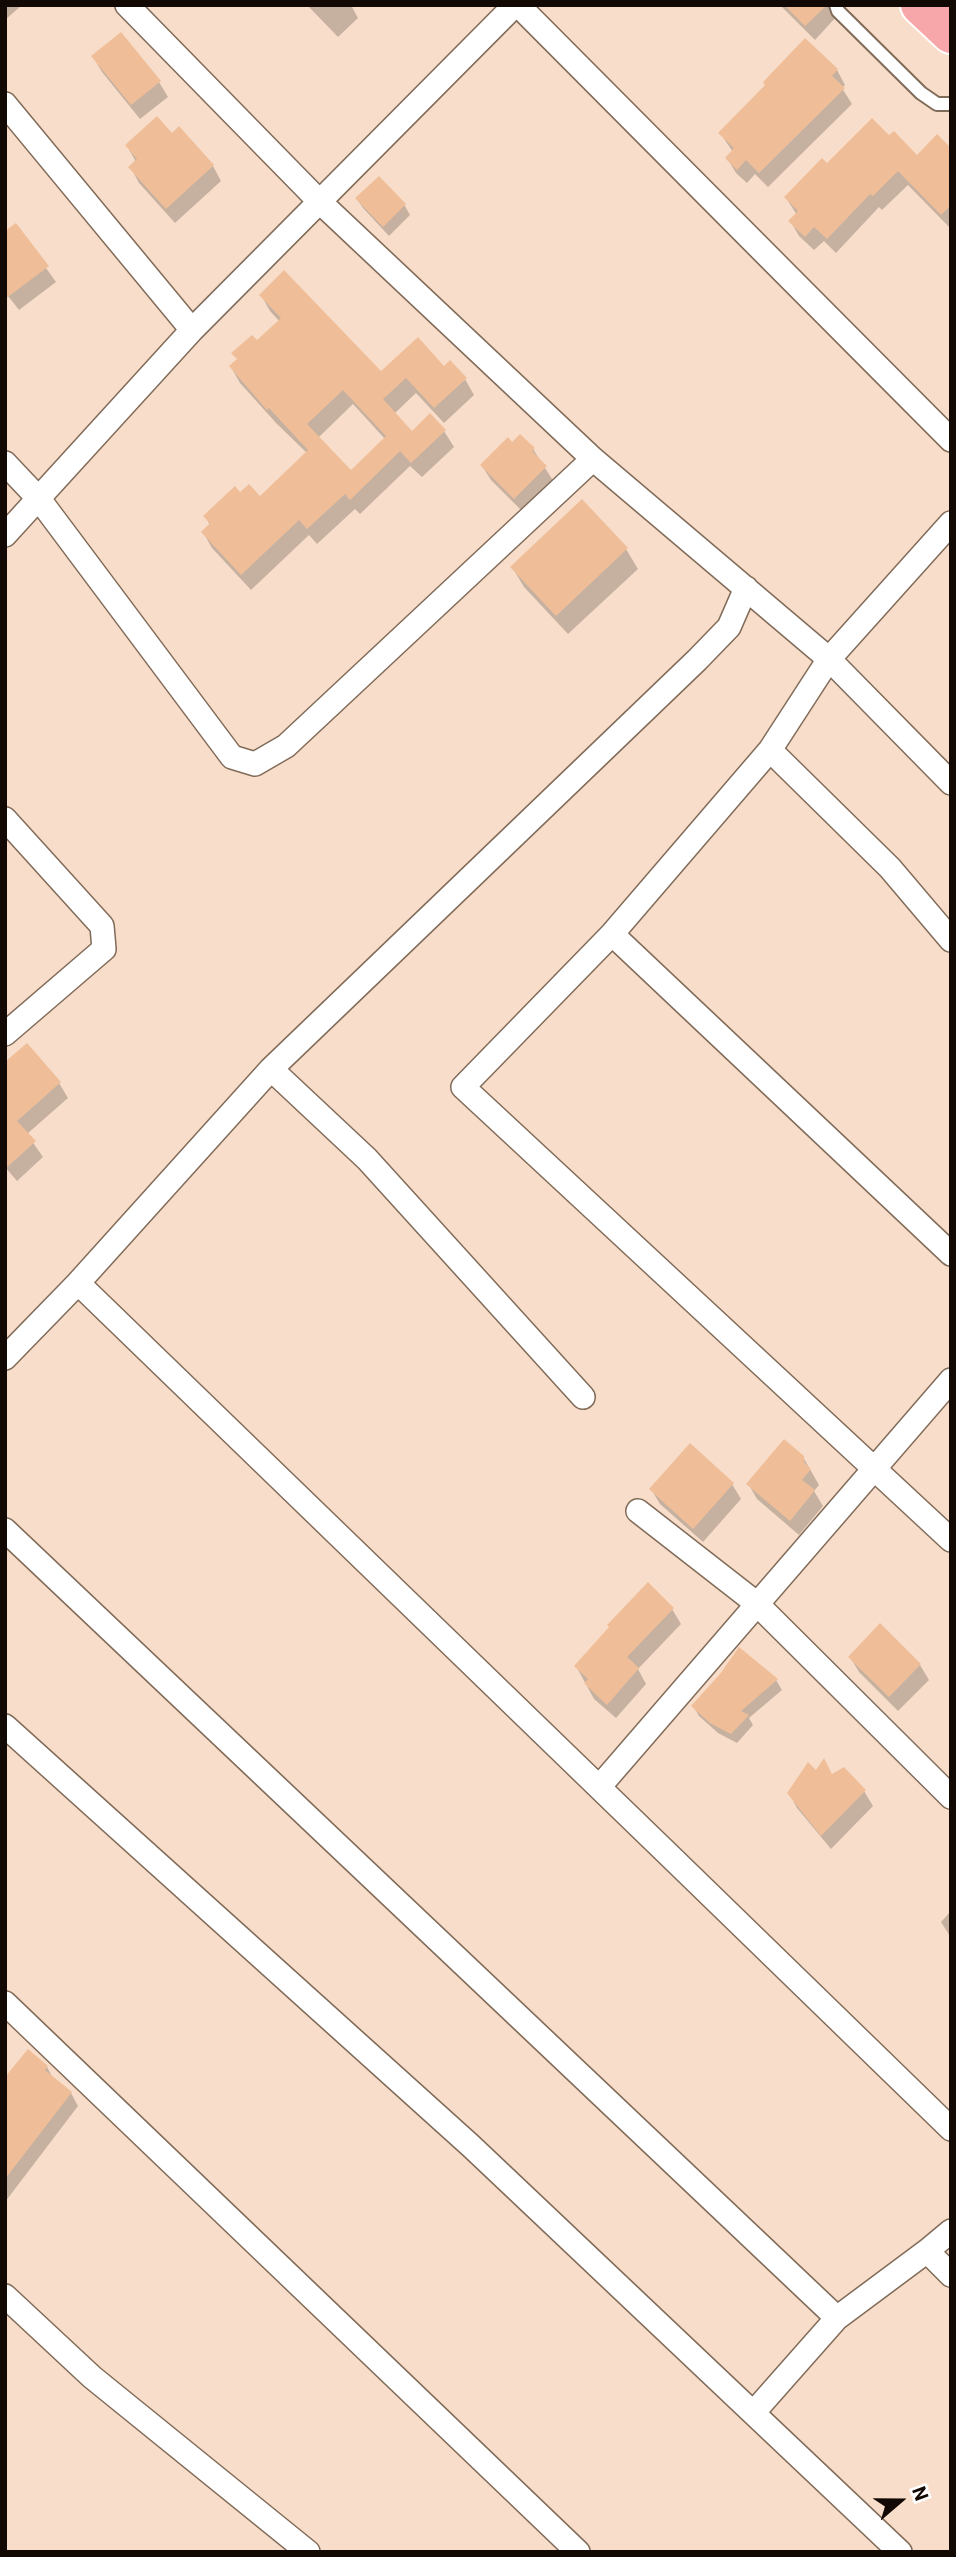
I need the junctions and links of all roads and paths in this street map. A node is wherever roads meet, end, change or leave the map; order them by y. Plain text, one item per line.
1 (127, 5) edge
2 (517, 5) edge
3 (836, 5) edge
4 (920, 5) edge
5 (951, 34) edge
6 (5, 104) edge
7 (951, 104) edge
8 (320, 202) junction
9 (192, 330) junction
10 (951, 440) edge
11 (593, 459) junction
12 (5, 463) edge
13 (38, 499) junction
14 (951, 523) edge
15 (5, 535) edge
16 (746, 588) junction
17 (828, 659) junction
18 (770, 750) junction
19 (951, 783) edge
20 (5, 819) edge
21 (612, 934) junction
22 (951, 940) edge
23 (5, 1034) edge
24 (271, 1069) junction
25 (951, 1254) edge
26 (78, 1283) junction
27 (5, 1358) edge
28 (951, 1380) edge
29 (583, 1397) dead end
30 (876, 1468) junction
31 (638, 1511) dead end
32 (5, 1530) edge
33 (951, 1540) edge
34 (756, 1603) junction
35 (5, 1726) edge
36 (600, 1786) junction
37 (951, 1797) edge
38 (5, 2003) edge
39 (951, 2129) edge
40 (951, 2231) edge
41 (927, 2252) junction
42 (951, 2275) edge
43 (5, 2296) edge
44 (837, 2318) junction
45 (754, 2412) junction
46 (308, 2552) edge
47 (578, 2552) edge
48 (900, 2552) edge

1 - 8 street
2 - 8 street
2 - 10 street
3 - 7 lane
4 - 5 highway
6 - 9 street
8 - 9 street
8 - 11 street
9 - 13 street
11 - 13 street
11 - 16 street
12 - 13 street
13 - 15 street
14 - 17 street
16 - 17 street
16 - 24 street
17 - 18 street
17 - 19 street
18 - 21 street
18 - 22 street
20 - 23 street
21 - 25 street
21 - 30 street
24 - 26 street
24 - 29 street
26 - 27 street
26 - 36 street
28 - 30 street
30 - 33 street
30 - 34 street
31 - 34 street
32 - 44 street
34 - 36 street
34 - 37 street
35 - 45 street
36 - 39 street
38 - 47 street
40 - 41 street
41 - 42 street
41 - 44 street
43 - 46 street
44 - 45 street
45 - 48 street

